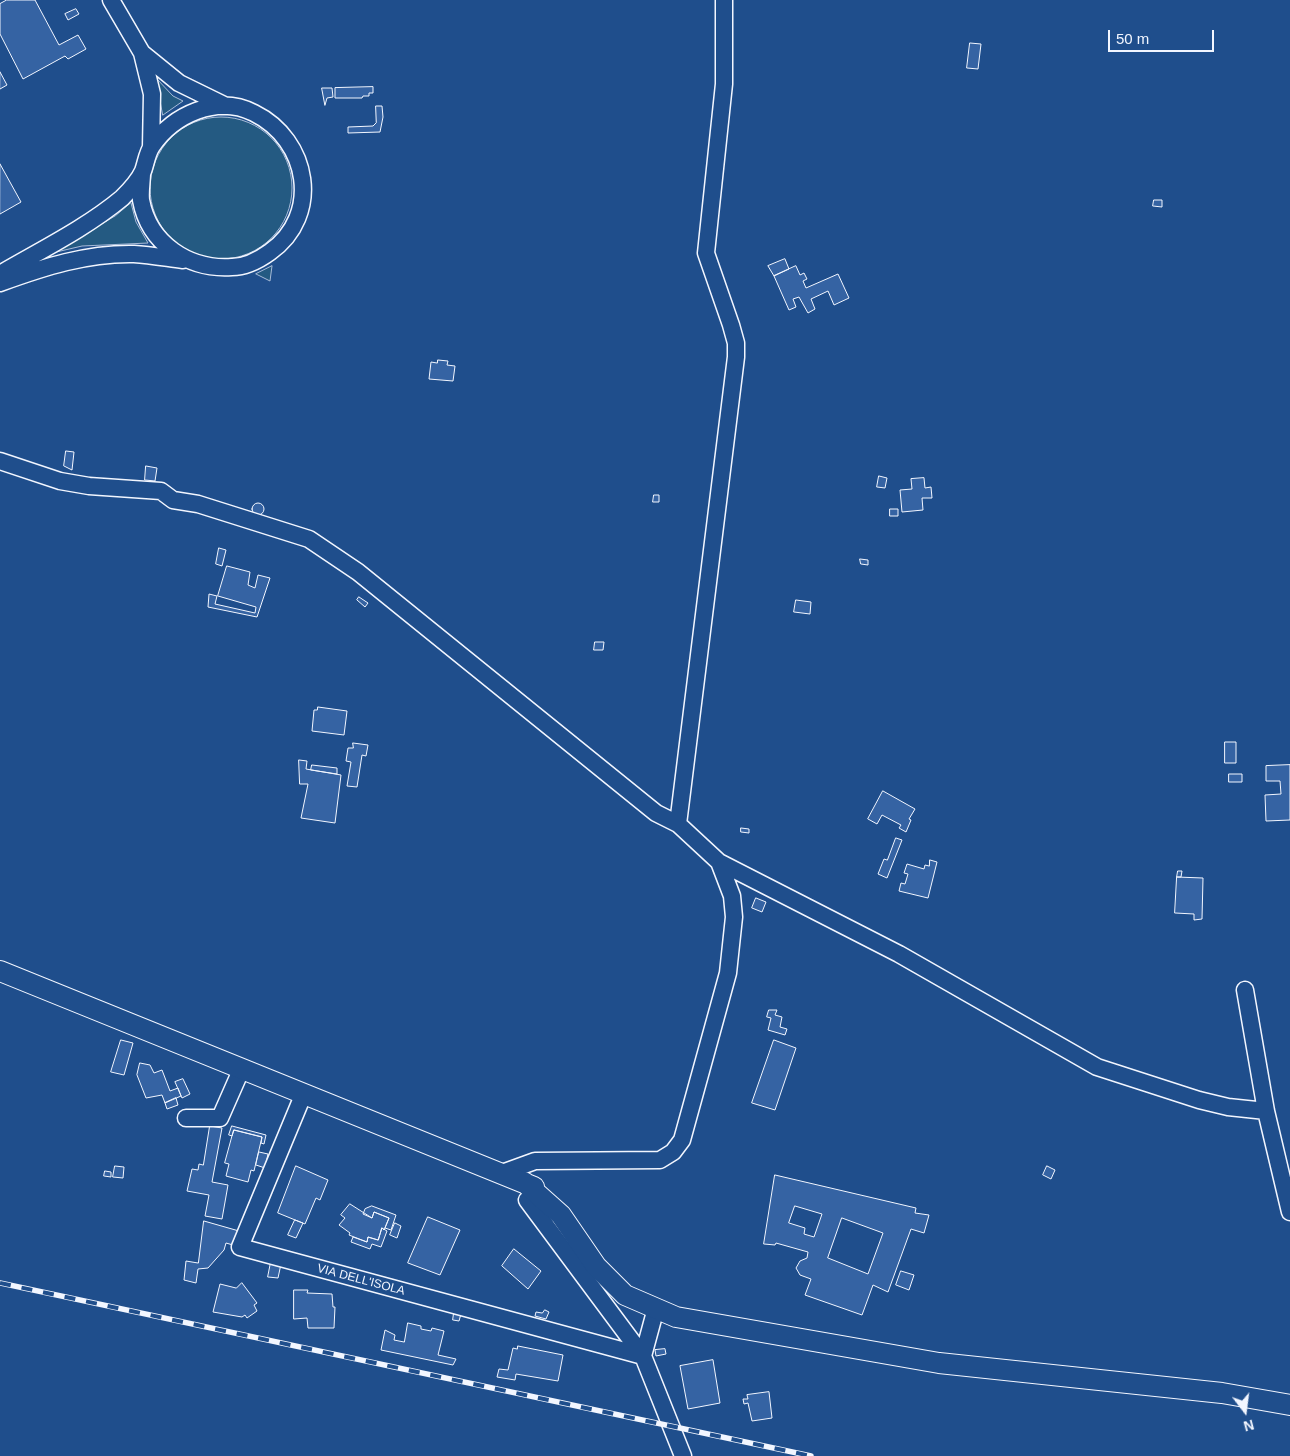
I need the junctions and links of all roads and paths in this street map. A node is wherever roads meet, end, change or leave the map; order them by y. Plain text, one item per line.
1 (111, 0) edge
2 (724, 0) edge
3 (142, 53) junction
4 (226, 106) junction
5 (151, 148) junction
6 (142, 173) junction
7 (186, 260) junction
8 (0, 274) edge
9 (0, 283) edge
10 (0, 461) edge
11 (678, 824) junction
12 (719, 862) junction
13 (0, 971) edge
14 (1245, 990) dead end
15 (242, 1068) junction
16 (304, 1093) junction
17 (1266, 1111) junction
18 (186, 1118) dead end
19 (502, 1173) junction
20 (526, 1191) junction
21 (1290, 1212) edge
22 (656, 1308) junction
23 (643, 1356) junction
24 (1290, 1405) edge
25 (682, 1456) edge

1 - 3 street
2 - 11 street
3 - 4 street
3 - 5 street
4 - 5 street
4 - 7 street
5 - 6 street
6 - 7 street
6 - 8 street
7 - 9 street
10 - 11 street
11 - 12 street
12 - 17 street
12 - 19 street
13 - 15 main road
14 - 17 street
15 - 16 main road
15 - 18 street
16 - 19 main road
16 - 23 street, VIA DELL'ISOLA
17 - 21 street
19 - 20 main road
20 - 22 main road
20 - 23 street
22 - 23 street
22 - 24 main road
23 - 25 street

